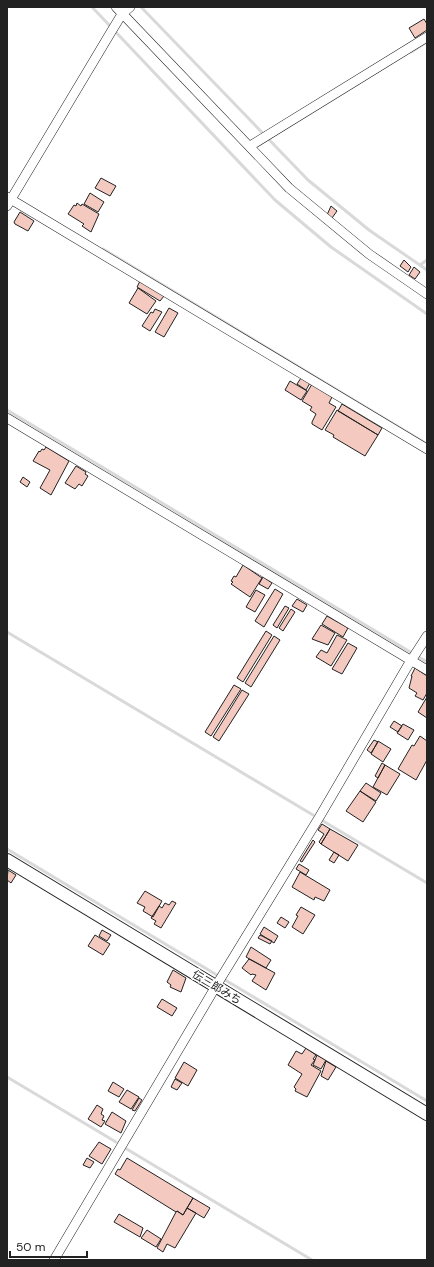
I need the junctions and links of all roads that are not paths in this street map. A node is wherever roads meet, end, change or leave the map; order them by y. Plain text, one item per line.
1 (130, 7) edge
2 (119, 10) edge
3 (427, 37) edge
4 (250, 146) junction
5 (11, 199) edge
6 (427, 294) edge
7 (7, 418) edge
8 (427, 449) edge
9 (427, 636) edge
10 (414, 657) junction
11 (427, 670) edge
12 (7, 860) edge
13 (219, 980) junction
14 (427, 1114) edge
15 (54, 1260) edge

1 - 2 street
2 - 4 street
2 - 5 street
3 - 4 street
4 - 6 street
5 - 8 street
7 - 10 street
9 - 10 street
10 - 11 street
10 - 13 street
12 - 13 street, 伝三郎みち
13 - 14 street, 伝三郎みち
13 - 15 street

